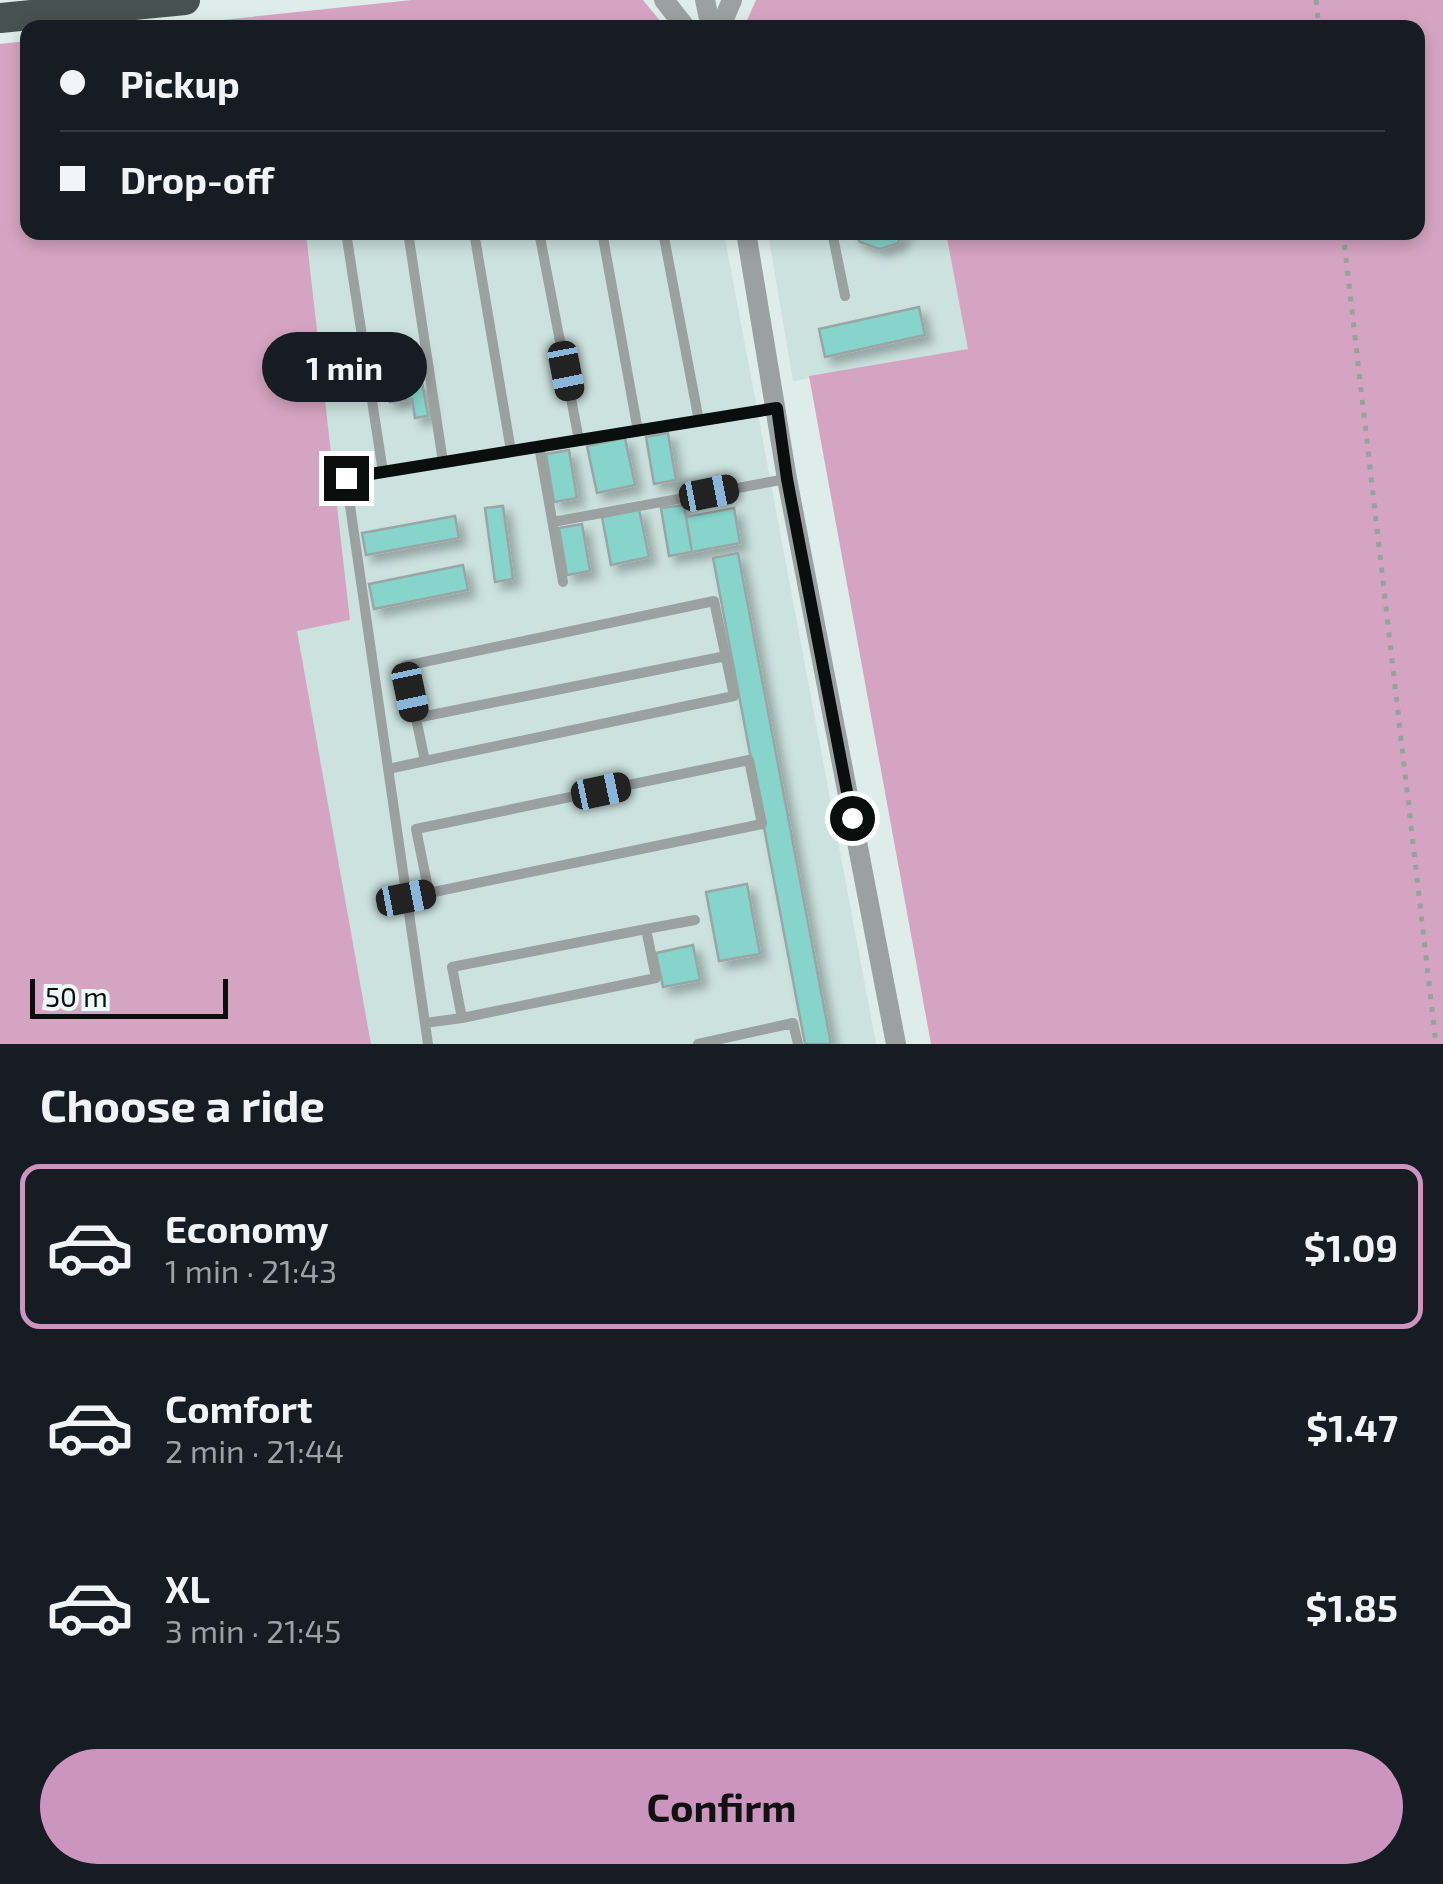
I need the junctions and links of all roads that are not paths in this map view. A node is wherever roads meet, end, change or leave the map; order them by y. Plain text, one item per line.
1 (184, 0) edge
2 (664, 0) edge
3 (0, 18) edge
4 (680, 20) edge
5 (347, 240) edge
6 (409, 240) edge
7 (475, 240) edge
8 (542, 240) edge
9 (603, 240) edge
10 (665, 240) edge
11 (747, 240) edge
12 (834, 240) edge
13 (844, 296) dead end
14 (777, 408) junction
15 (699, 421) junction
16 (638, 430) junction
17 (580, 440) junction
18 (539, 446) junction
19 (511, 451) junction
20 (443, 462) junction
21 (383, 472) junction
22 (787, 479) junction
23 (553, 522) junction
24 (563, 582) dead end
25 (726, 656) junction
26 (416, 718) junction
27 (424, 761) junction
28 (388, 769) junction
29 (429, 894) junction
30 (406, 898) junction
31 (694, 920) dead end
32 (646, 929) junction
33 (462, 1018) junction
34 (424, 1023) junction
35 (428, 1044) edge
36 (698, 1044) edge
37 (798, 1044) edge
38 (896, 1044) edge

1 - 3 highway
2 - 4 street
5 - 21 lane
6 - 20 lane
7 - 19 lane
8 - 17 lane
9 - 16 lane
10 - 15 lane
11 - 14 street
12 - 13 lane
14 - 15 lane
14 - 22 street
15 - 16 lane
16 - 17 lane
17 - 18 lane
18 - 19 lane
18 - 23 lane
19 - 20 lane
20 - 21 lane
21 - 28 lane
22 - 23 lane
22 - 38 street
23 - 24 lane
25 - 26 lane
25 - 26 lane
25 - 27 lane
26 - 27 lane
27 - 28 lane
28 - 30 lane
29 - 29 lane
29 - 30 lane
30 - 34 lane
31 - 32 lane
32 - 33 lane
32 - 33 lane
33 - 34 lane
34 - 35 lane
36 - 37 lane

